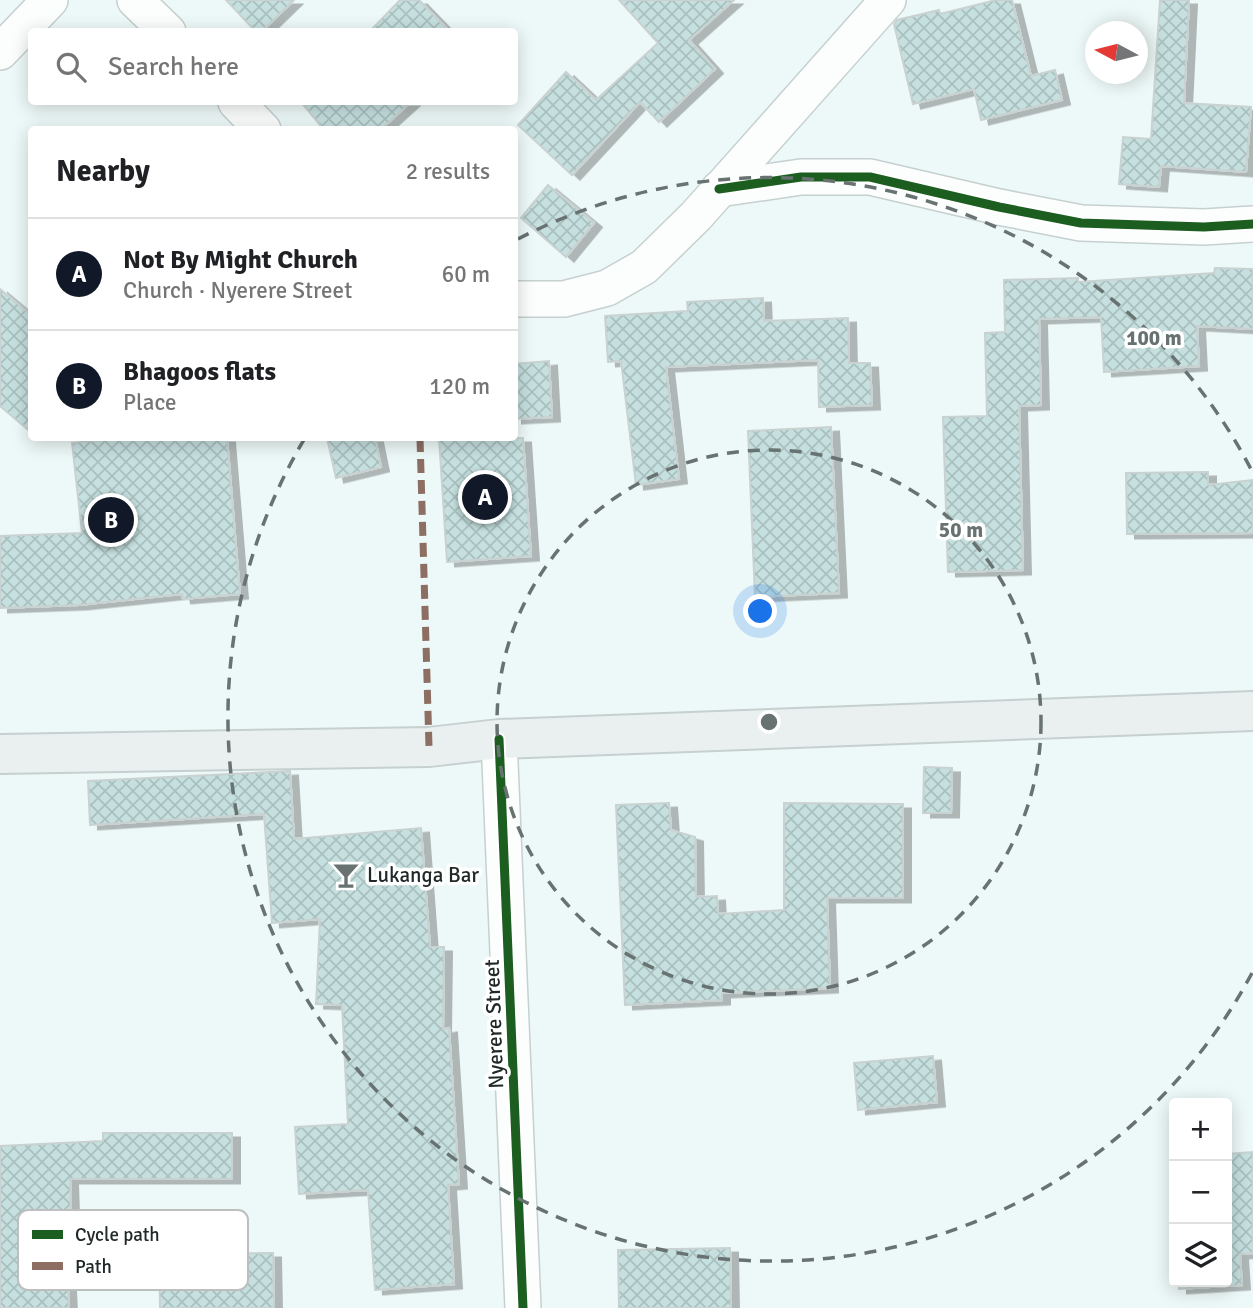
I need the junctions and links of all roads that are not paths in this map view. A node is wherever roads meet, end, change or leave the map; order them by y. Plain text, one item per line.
1 (50, 0) edge
2 (135, 0) edge
3 (888, 0) edge
4 (164, 28) edge
5 (0, 52) edge
6 (239, 105) edge
7 (259, 126) edge
8 (719, 189) junction
9 (1253, 224) edge
10 (518, 299) edge
11 (1253, 710) edge
12 (499, 739) junction
13 (0, 754) edge
14 (523, 1308) edge

1 - 5 street
2 - 4 street
3 - 8 street
6 - 7 street
8 - 9 street
8 - 10 street
11 - 12 main road
12 - 13 main road
12 - 14 street, Nyerere Street

